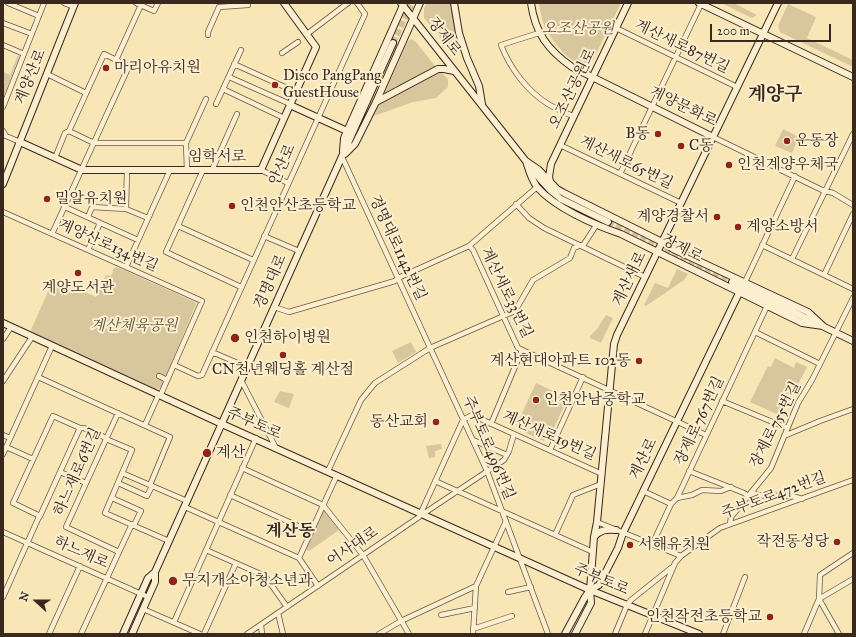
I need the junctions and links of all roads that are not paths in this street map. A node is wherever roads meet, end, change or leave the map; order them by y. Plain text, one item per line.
1 (8, 3) edge
2 (44, 3) edge
3 (64, 3) edge
4 (158, 3) edge
5 (284, 3) edge
6 (348, 3) edge
7 (357, 3) edge
8 (420, 3) edge
9 (454, 3) edge
10 (531, 3) edge
11 (628, 3) edge
12 (700, 3) edge
13 (778, 3) edge
14 (138, 4) edge
15 (403, 4) edge
16 (74, 5) edge
17 (248, 5) dead end
18 (39, 16) junction
19 (413, 18) junction
20 (3, 23) edge
21 (616, 28) junction
22 (539, 33) junction
23 (32, 34) junction
24 (306, 34) junction
25 (763, 34) junction
26 (208, 35) dead end
27 (298, 42) dead end
28 (390, 42) junction
29 (3, 45) edge
30 (400, 47) junction
31 (241, 50) dead end
32 (282, 53) dead end
33 (24, 54) junction
34 (676, 56) junction
35 (116, 60) junction
36 (234, 64) junction
37 (454, 71) junction
38 (47, 74) junction
39 (229, 76) junction
40 (853, 77) edge
41 (593, 78) junction
42 (737, 87) junction
43 (223, 89) junction
44 (296, 92) junction
45 (86, 93) junction
46 (206, 99) dead end
47 (376, 102) junction
48 (216, 104) dead end
49 (290, 105) junction
50 (482, 106) junction
51 (3, 107) edge
52 (652, 107) junction
53 (237, 114) dead end
54 (574, 117) junction
55 (284, 118) junction
56 (318, 118) junction
57 (3, 131) edge
58 (69, 131) junction
59 (347, 131) junction
60 (853, 134) edge
61 (713, 136) junction
62 (851, 141) edge
63 (20, 142) junction
64 (94, 143) junction
65 (186, 143) junction
66 (560, 145) junction
67 (342, 157) junction
68 (55, 158) junction
69 (526, 161) junction
70 (551, 164) junction
71 (82, 170) junction
72 (127, 170) junction
73 (170, 170) junction
74 (187, 170) junction
75 (203, 170) junction
76 (212, 170) junction
77 (261, 170) junction
78 (539, 170) junction
79 (620, 174) junction
80 (795, 176) junction
81 (288, 183) junction
82 (551, 183) junction
83 (3, 184) edge
84 (537, 186) junction
85 (825, 191) junction
86 (681, 203) junction
87 (516, 204) junction
88 (853, 205) edge
89 (65, 207) junction
90 (126, 209) junction
91 (3, 212) edge
92 (853, 214) edge
93 (88, 217) junction
94 (148, 218) junction
95 (621, 221) junction
96 (97, 222) junction
97 (608, 222) tunnel mouth
98 (597, 224) junction
99 (178, 226) junction
100 (606, 229) junction
101 (52, 234) junction
102 (264, 236) junction
103 (138, 240) junction
104 (662, 242) junction
105 (580, 245) junction
106 (762, 245) junction
107 (469, 246) junction
108 (88, 250) junction
109 (299, 251) junction
110 (657, 252) junction
111 (792, 259) junction
112 (253, 260) junction
113 (126, 267) junction
114 (722, 272) junction
115 (824, 275) junction
116 (645, 277) junction
117 (398, 278) junction
118 (732, 282) tunnel mouth
119 (745, 282) junction
120 (718, 283) junction
121 (241, 287) junction
122 (853, 289) edge
123 (739, 293) junction
124 (853, 298) edge
125 (767, 306) junction
126 (274, 307) junction
127 (504, 316) junction
128 (3, 323) edge
129 (823, 326) junction
130 (11, 327) junction
131 (755, 332) junction
132 (836, 333) junction
133 (32, 337) junction
134 (3, 338) edge
135 (853, 341) edge
136 (52, 346) junction
137 (430, 348) junction
138 (522, 350) junction
139 (212, 352) junction
140 (820, 364) junction
141 (174, 365) junction
142 (247, 367) junction
143 (159, 376) dead end
144 (38, 377) junction
145 (583, 377) junction
146 (167, 380) junction
147 (241, 380) junction
148 (3, 381) edge
149 (610, 390) junction
150 (160, 395) junction
151 (722, 402) junction
152 (853, 409) edge
153 (118, 413) junction
154 (463, 420) junction
155 (677, 421) junction
156 (222, 424) junction
157 (491, 424) junction
158 (145, 425) junction
159 (80, 428) junction
160 (787, 428) junction
161 (514, 434) junction
162 (3, 435) edge
163 (706, 435) junction
164 (784, 436) junction
165 (10, 438) junction
166 (256, 438) junction
167 (106, 439) junction
168 (473, 440) junction
169 (6, 447) junction
170 (276, 448) junction
171 (550, 450) junction
172 (3, 454) edge
173 (508, 455) junction
174 (33, 459) junction
175 (242, 468) junction
176 (328, 471) junction
177 (487, 471) junction
178 (689, 471) junction
179 (60, 472) junction
180 (122, 473) junction
181 (602, 474) junction
182 (337, 475) junction
183 (853, 480) edge
184 (435, 481) junction
185 (86, 483) junction
186 (118, 483) junction
187 (602, 484) junction
188 (151, 485) junction
189 (731, 487) junction
190 (458, 491) junction
191 (643, 491) junction
192 (749, 494) junction
193 (230, 495) junction
194 (112, 498) junction
195 (677, 498) junction
196 (802, 498) junction
197 (186, 504) junction
198 (671, 504) junction
199 (323, 505) junction
200 (502, 511) junction
201 (422, 514) junction
202 (40, 516) junction
203 (506, 521) junction
204 (218, 522) junction
205 (597, 522) junction
206 (730, 524) junction
207 (133, 525) junction
208 (616, 530) junction
209 (3, 532) edge
210 (311, 532) junction
211 (623, 533) junction
212 (555, 535) junction
213 (594, 537) junction
214 (169, 541) junction
215 (27, 543) junction
216 (652, 545) junction
217 (494, 546) junction
218 (206, 550) junction
219 (119, 552) junction
220 (593, 552) junction
221 (853, 553) edge
222 (363, 555) junction
223 (681, 556) junction
224 (299, 558) junction
225 (520, 558) junction
226 (236, 563) junction
227 (674, 565) junction
228 (80, 566) junction
229 (155, 572) junction
230 (745, 577) dead end
231 (107, 578) junction
232 (853, 579) edge
233 (318, 586) junction
234 (476, 586) junction
235 (531, 587) junction
236 (590, 590) junction
237 (508, 592) dead end
238 (141, 594) junction
239 (3, 597) edge
240 (148, 597) junction
241 (819, 599) junction
242 (627, 605) junction
243 (287, 607) junction
244 (475, 608) junction
245 (143, 609) junction
246 (278, 613) junction
247 (441, 615) dead end
248 (653, 615) junction
249 (512, 616) dead end
250 (401, 621) junction
251 (174, 622) junction
252 (261, 625) junction
253 (473, 631) edge
254 (838, 633) edge
255 (49, 634) edge
256 (81, 634) edge
257 (123, 634) edge
258 (132, 634) edge
259 (200, 634) edge
260 (204, 634) edge
261 (247, 634) edge
262 (262, 634) edge
263 (282, 634) edge
264 (379, 634) edge
265 (409, 634) edge
266 (548, 634) edge
267 (565, 634) edge
268 (575, 634) edge
269 (615, 634) edge
270 (645, 634) edge
271 (699, 634) edge
272 (723, 634) edge
273 (804, 634) edge

1 - 18 street
2 - 18 street
3 - 16 street
4 - 14 street
5 - 24 street
6 - 24 street
7 - 56 street, 안산로
8 - 19 street, 경명대로
9 - 50 street
10 - 22 street, 계양문화로
11 - 21 street, 오조산공원로
12 - 25 street
12 - 34 street
13 - 25 street, 계산새로
14 - 35 street
15 - 19 street, 장제로
15 - 28 street, 경명대로
16 - 38 street, 계양산로
17 - 26 street
18 - 23 street
19 - 30 street, 경명대로
19 - 37 street, 장제로
20 - 23 street
21 - 34 street, 계산새로87번길
21 - 41 street, 오조산공원로
22 - 41 street, 계양문화로
22 - 54 street
23 - 33 street
24 - 44 street, 임학서로
25 - 40 street
25 - 42 street, 계산새로
27 - 32 street
28 - 30 street
28 - 59 street, 경명대로
28 - 67 street, 경명대로
29 - 33 street
30 - 47 street, 경명대로
31 - 36 street
33 - 51 street
34 - 42 street, 계산새로87번길
34 - 52 street
35 - 45 street
35 - 64 street
36 - 39 street
36 - 44 street
37 - 47 street
37 - 50 street, 장제로
38 - 45 street
38 - 63 street, 계양산로
39 - 43 street
39 - 49 street
41 - 52 street, 계양문화로
41 - 54 street, 오조산공원로
42 - 61 street, 계산새로
43 - 48 street
43 - 55 street
44 - 49 street, 임학서로
45 - 58 street
46 - 65 street
47 - 67 street, 경명대로
49 - 55 street, 임학서로
49 - 56 street
50 - 69 street, 장제로
52 - 61 street, 계양문화로
52 - 79 street
53 - 76 street
54 - 66 street, 오조산공원로
55 - 77 street, 임학서로
56 - 59 street
56 - 81 street, 안산로
57 - 63 street
58 - 64 street
58 - 68 street
59 - 67 street, 경명대로
60 - 62 street
61 - 80 street, 계양문화로
61 - 86 street, 계산새로
62 - 85 street
63 - 68 street, 임학서로
63 - 83 street, 계양산로
64 - 65 street
64 - 71 street
65 - 74 street
66 - 70 street, 오조산공원로
66 - 79 street, 계산새로65번길
67 - 109 street, 경명대로
67 - 117 street, 경명대로1142번길
68 - 71 street, 임학서로
69 - 78 street, 장제로
69 - 84 street, 장제로
69 - 97 street, 장제로
70 - 78 street
70 - 82 street
71 - 72 street, 임학서로
71 - 89 street
72 - 73 street, 임학서로
72 - 90 street
73 - 74 street, 임학서로
73 - 94 street
74 - 75 street, 임학서로
75 - 76 street, 임학서로
75 - 99 street
76 - 77 street, 임학서로
77 - 81 street
78 - 82 street, 장제로
79 - 86 street, 계산새로65번길
80 - 85 street, 계양문화로
80 - 106 street
81 - 102 street, 안산로
82 - 95 street, 장제로
84 - 87 street
84 - 98 street, 장제로
85 - 88 street, 계양문화로
85 - 111 street
86 - 104 street, 계산새로
87 - 105 street
87 - 107 street
89 - 93 street
89 - 101 street
90 - 93 street
90 - 94 street
91 - 101 street, 계양산로134번길
92 - 115 street
93 - 96 street
94 - 103 street
95 - 100 street
95 - 104 street, 장제로
96 - 103 street
96 - 108 street
98 - 100 street, 장제로
98 - 105 street
99 - 112 street
99 - 121 street
100 - 110 street, 장제로
101 - 108 street, 계양산로134번길
102 - 109 street
102 - 112 street, 안산로
103 - 113 street
104 - 110 street, 계산새로
104 - 114 street, 장제로
105 - 116 street
105 - 127 street
106 - 111 street
106 - 119 street
107 - 117 street
107 - 127 street, 계산새로33번길
108 - 113 street, 계양산로134번길
109 - 126 street, 경명대로
110 - 116 street, 계산새로
110 - 120 street, 장제로
111 - 115 street
112 - 121 street, 안산로
113 - 141 street, 계양산로134번길
114 - 119 street, 장제로
114 - 120 street
115 - 122 street
116 - 149 street, 계산새로
117 - 126 street
117 - 137 street, 경명대로1142번길
118 - 129 street, 장제로
119 - 129 street, 장제로
120 - 123 street, 장제로
121 - 139 street, 안산로
123 - 125 street, 장제로
123 - 155 street, 계산로
124 - 132 street, 장제로755번길
125 - 129 street, 장제로
125 - 131 street, 장제로767번길
126 - 142 street, 경명대로
127 - 137 street
127 - 138 street, 계산새로33번길
128 - 130 street, 주부토로
129 - 132 street, 장제로
130 - 133 street, 주부토로
130 - 134 street
131 - 140 street
131 - 151 street, 장제로767번길
132 - 135 street, 장제로
132 - 140 street, 장제로755번길
133 - 136 street, 주부토로
133 - 148 street
136 - 144 street
136 - 150 street, 주부토로
137 - 154 street, 주부토로496번길
137 - 176 street
138 - 145 street, 계산새로33번길
138 - 157 street
139 - 141 street, 안산로
139 - 142 street
140 - 160 street, 장제로755번길
141 - 146 street
142 - 147 street, 경명대로
143 - 146 street
144 - 153 street
144 - 165 street
145 - 149 street, 계산새로33번길
145 - 171 street
146 - 150 street
147 - 156 street, 경명대로
147 - 170 street
149 - 155 street, 계산새로33번길
149 - 181 street, 계산새로
150 - 156 street, 주부토로
150 - 158 street
151 - 160 street
151 - 163 street, 장제로767번길
152 - 164 street
153 - 158 street
153 - 167 street, 하느재로6번길
154 - 157 street, 계산새로19번길
154 - 168 street, 주부토로496번길
154 - 184 street
155 - 163 street, 계산새로33번길
155 - 191 street, 계산로
156 - 166 street, 주부토로
156 - 197 street, 경명대로
157 - 161 street, 계산새로19번길
158 - 188 street
159 - 167 street
159 - 174 street
159 - 179 street
160 - 164 street, 장제로755번길
161 - 171 street, 계산새로19번길
161 - 173 street
162 - 165 street
163 - 178 street, 장제로767번길
164 - 192 street, 장제로755번길
165 - 169 street
166 - 170 street, 주부토로
166 - 175 street
167 - 180 street
167 - 185 street, 하느재로6번길
168 - 173 street
168 - 177 street, 주부토로496번길
169 - 172 street
169 - 174 street
170 - 176 street, 주부토로
171 - 181 street, 계산새로19번길
173 - 177 street, 어사대로
174 - 202 street
175 - 193 street
175 - 199 street
176 - 182 street, 주부토로
177 - 190 street, 어사대로
177 - 200 street, 주부토로496번길
178 - 189 street
178 - 195 street, 장제로767번길
179 - 185 street
179 - 202 street
180 - 186 street
180 - 188 street
181 - 187 street, 계산새로
182 - 199 street
182 - 201 street, 주부토로
183 - 196 street, 주부토로472번길
184 - 190 street
184 - 201 street
185 - 219 street, 하느재로6번길
186 - 188 street
186 - 194 street
187 - 205 street, 계산새로
187 - 212 street
188 - 197 street
189 - 192 street
189 - 195 street
190 - 200 street
190 - 201 street, 어사대로
191 - 198 street
191 - 211 street, 계산로
192 - 196 street
192 - 206 street, 장제로755번길
193 - 204 street
193 - 210 street
194 - 207 street
194 - 207 street
195 - 198 street, 장제로767번길
196 - 206 street, 주부토로472번길
197 - 204 street
197 - 214 street, 경명대로
198 - 216 street, 장제로767번길
199 - 210 street
199 - 222 street
200 - 203 street, 주부토로496번길
200 - 212 street
201 - 217 street, 주부토로
201 - 222 street, 어사대로
202 - 215 street
203 - 217 street
203 - 225 street, 주부토로496번길
204 - 218 street
204 - 224 street
205 - 208 street
205 - 213 street, 계산새로
206 - 223 street, 주부토로472번길
207 - 214 street
207 - 219 street
208 - 211 street
208 - 213 street
209 - 215 street, 하느재로
210 - 224 street
211 - 216 street
211 - 236 street, 계산로
212 - 220 street
213 - 220 street, 계산새로
214 - 229 street, 경명대로
215 - 228 street, 하느재로
215 - 239 street
216 - 223 street
217 - 225 street, 주부토로
217 - 234 street
218 - 226 street
218 - 251 street
219 - 231 street
220 - 236 street, 계산새로
221 - 241 street
222 - 233 street, 어사대로
222 - 250 street
223 - 227 street, 주부토로472번길
224 - 233 street
225 - 235 street, 주부토로496번길
225 - 236 street, 주부토로
226 - 243 street
226 - 260 street
227 - 242 street
227 - 248 street, 주부토로472번길
228 - 231 street, 하느재로
228 - 255 street
229 - 238 street, 경명대로
229 - 240 street, 경명대로
230 - 272 street
231 - 238 street, 하느재로
231 - 256 street
232 - 241 street
233 - 243 street, 어사대로
234 - 244 street
234 - 250 street
235 - 237 street
235 - 266 street, 주부토로496번길
236 - 242 street, 주부토로
236 - 267 street
236 - 268 street
238 - 240 street, 하느재로
238 - 257 street, 경명대로
240 - 245 street, 경명대로
241 - 254 street
241 - 273 street
242 - 248 street, 주부토로
242 - 269 street
243 - 246 street, 어사대로
244 - 247 street
244 - 253 street
245 - 251 street
245 - 258 street, 경명대로
246 - 252 street, 어사대로
246 - 263 street
248 - 270 street, 주부토로472번길
248 - 271 street, 주부토로
249 - 253 street
250 - 264 street
250 - 265 street
251 - 259 street
252 - 261 street, 어사대로
252 - 262 street

